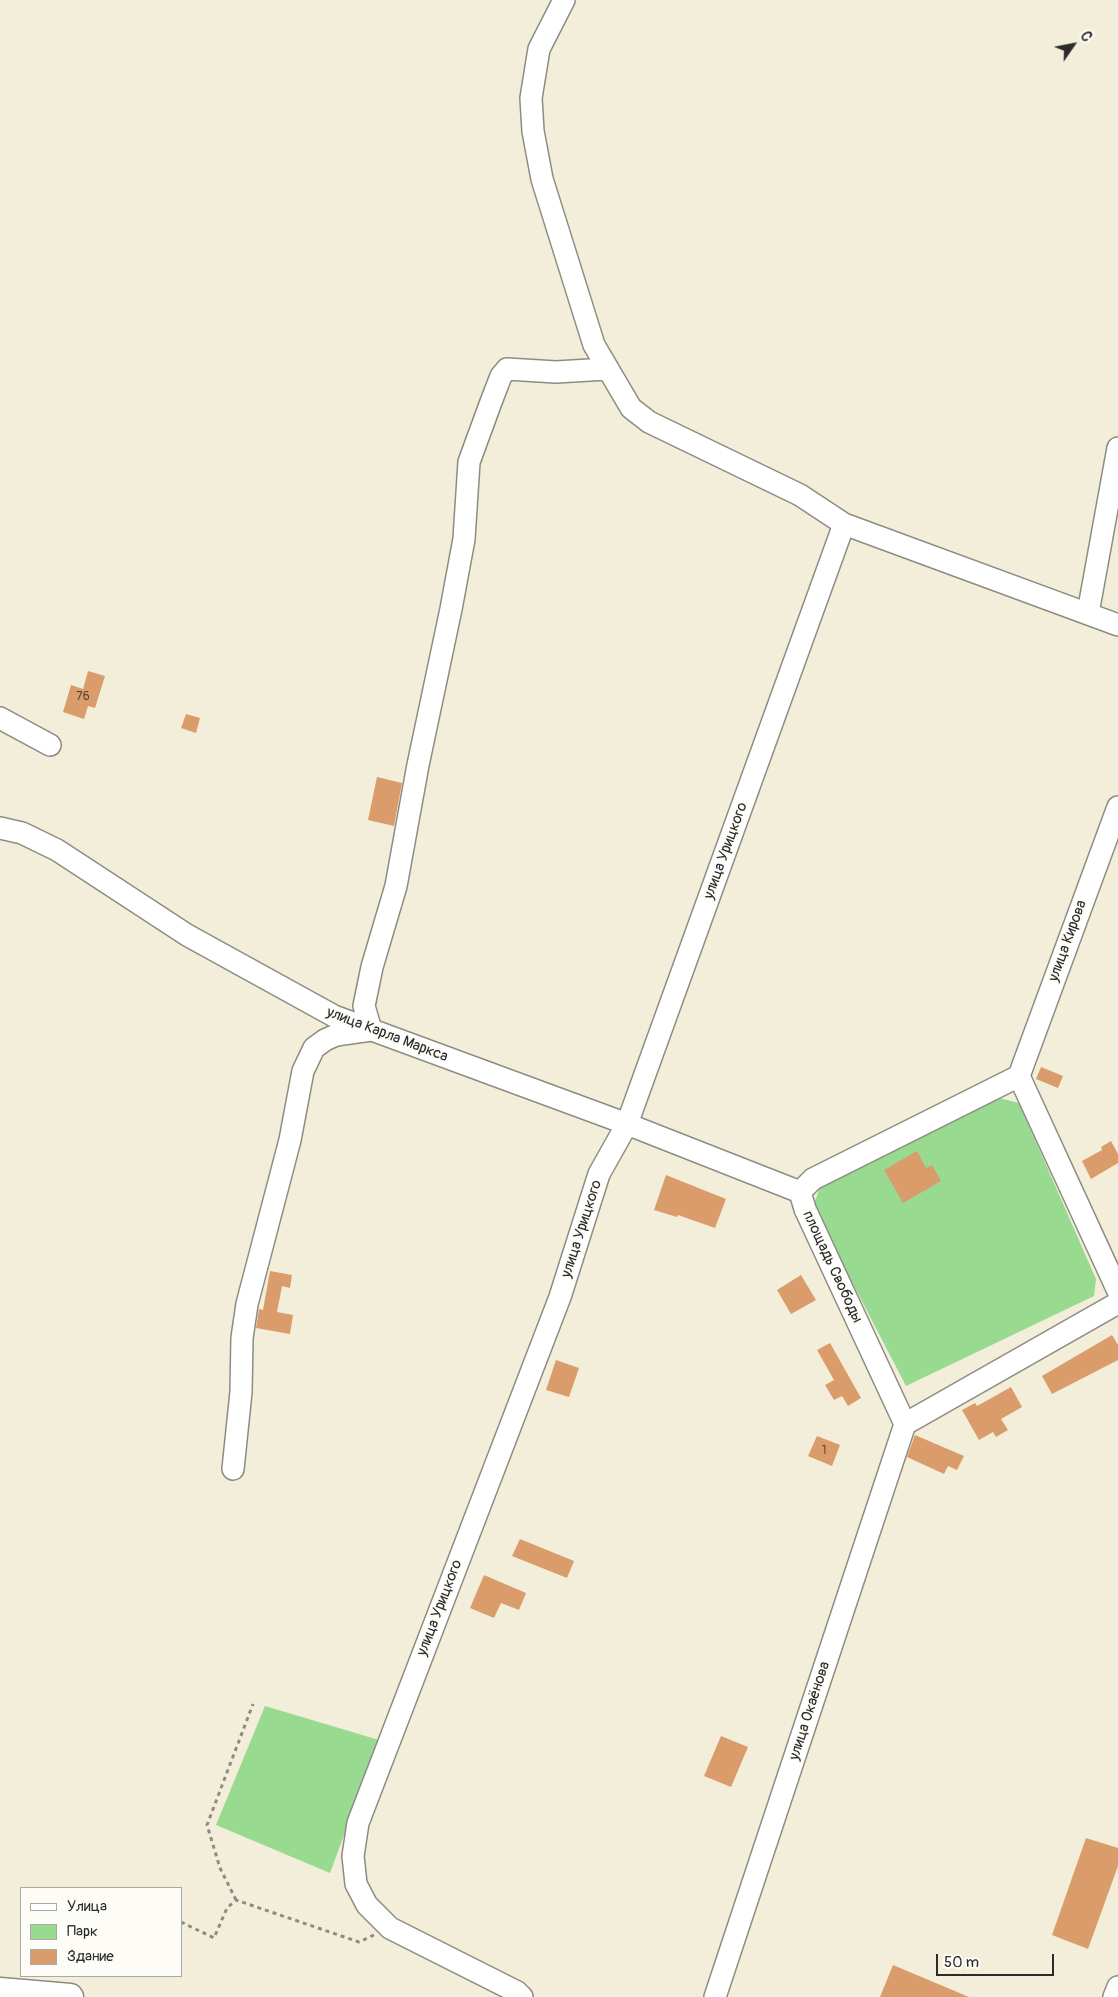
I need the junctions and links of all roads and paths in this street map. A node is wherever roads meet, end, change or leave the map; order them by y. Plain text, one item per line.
1 (564, 0) edge
2 (607, 369) junction
3 (1118, 448) edge
4 (844, 524) junction
5 (1088, 613) junction
6 (1118, 625) edge
7 (0, 718) edge
8 (50, 745) dead end
9 (1118, 806) edge
10 (0, 828) edge
11 (371, 1030) junction
12 (1019, 1076) junction
13 (627, 1124) junction
14 (800, 1192) junction
15 (1118, 1291) edge
16 (1118, 1303) edge
17 (905, 1424) junction
18 (233, 1469) dead end
19 (252, 1704) dead end
20 (236, 1900) junction
21 (182, 1922) edge
22 (390, 1928) junction
23 (1118, 1987) edge
24 (0, 1991) edge
25 (70, 1997) edge
26 (522, 1997) edge
27 (715, 1997) edge
28 (1114, 1997) edge

1 - 2 street
2 - 4 street
2 - 11 street
3 - 5 street
4 - 5 street
4 - 13 street, улица Урицкого
5 - 6 street
7 - 8 street
9 - 12 street, улица Кирова
10 - 11 street, улица Карла Маркса
11 - 13 street, улица Карла Маркса
11 - 18 street
12 - 14 street, площадь Свободы
12 - 15 street
13 - 14 street, улица Карла Маркса
13 - 22 street, улица Урицкого
14 - 17 street, площадь Свободы
16 - 17 street
17 - 27 street, улица Окаёнова
19 - 20 path
20 - 21 path
20 - 22 path
22 - 26 street, улица Урицкого
23 - 28 street
24 - 25 main road

